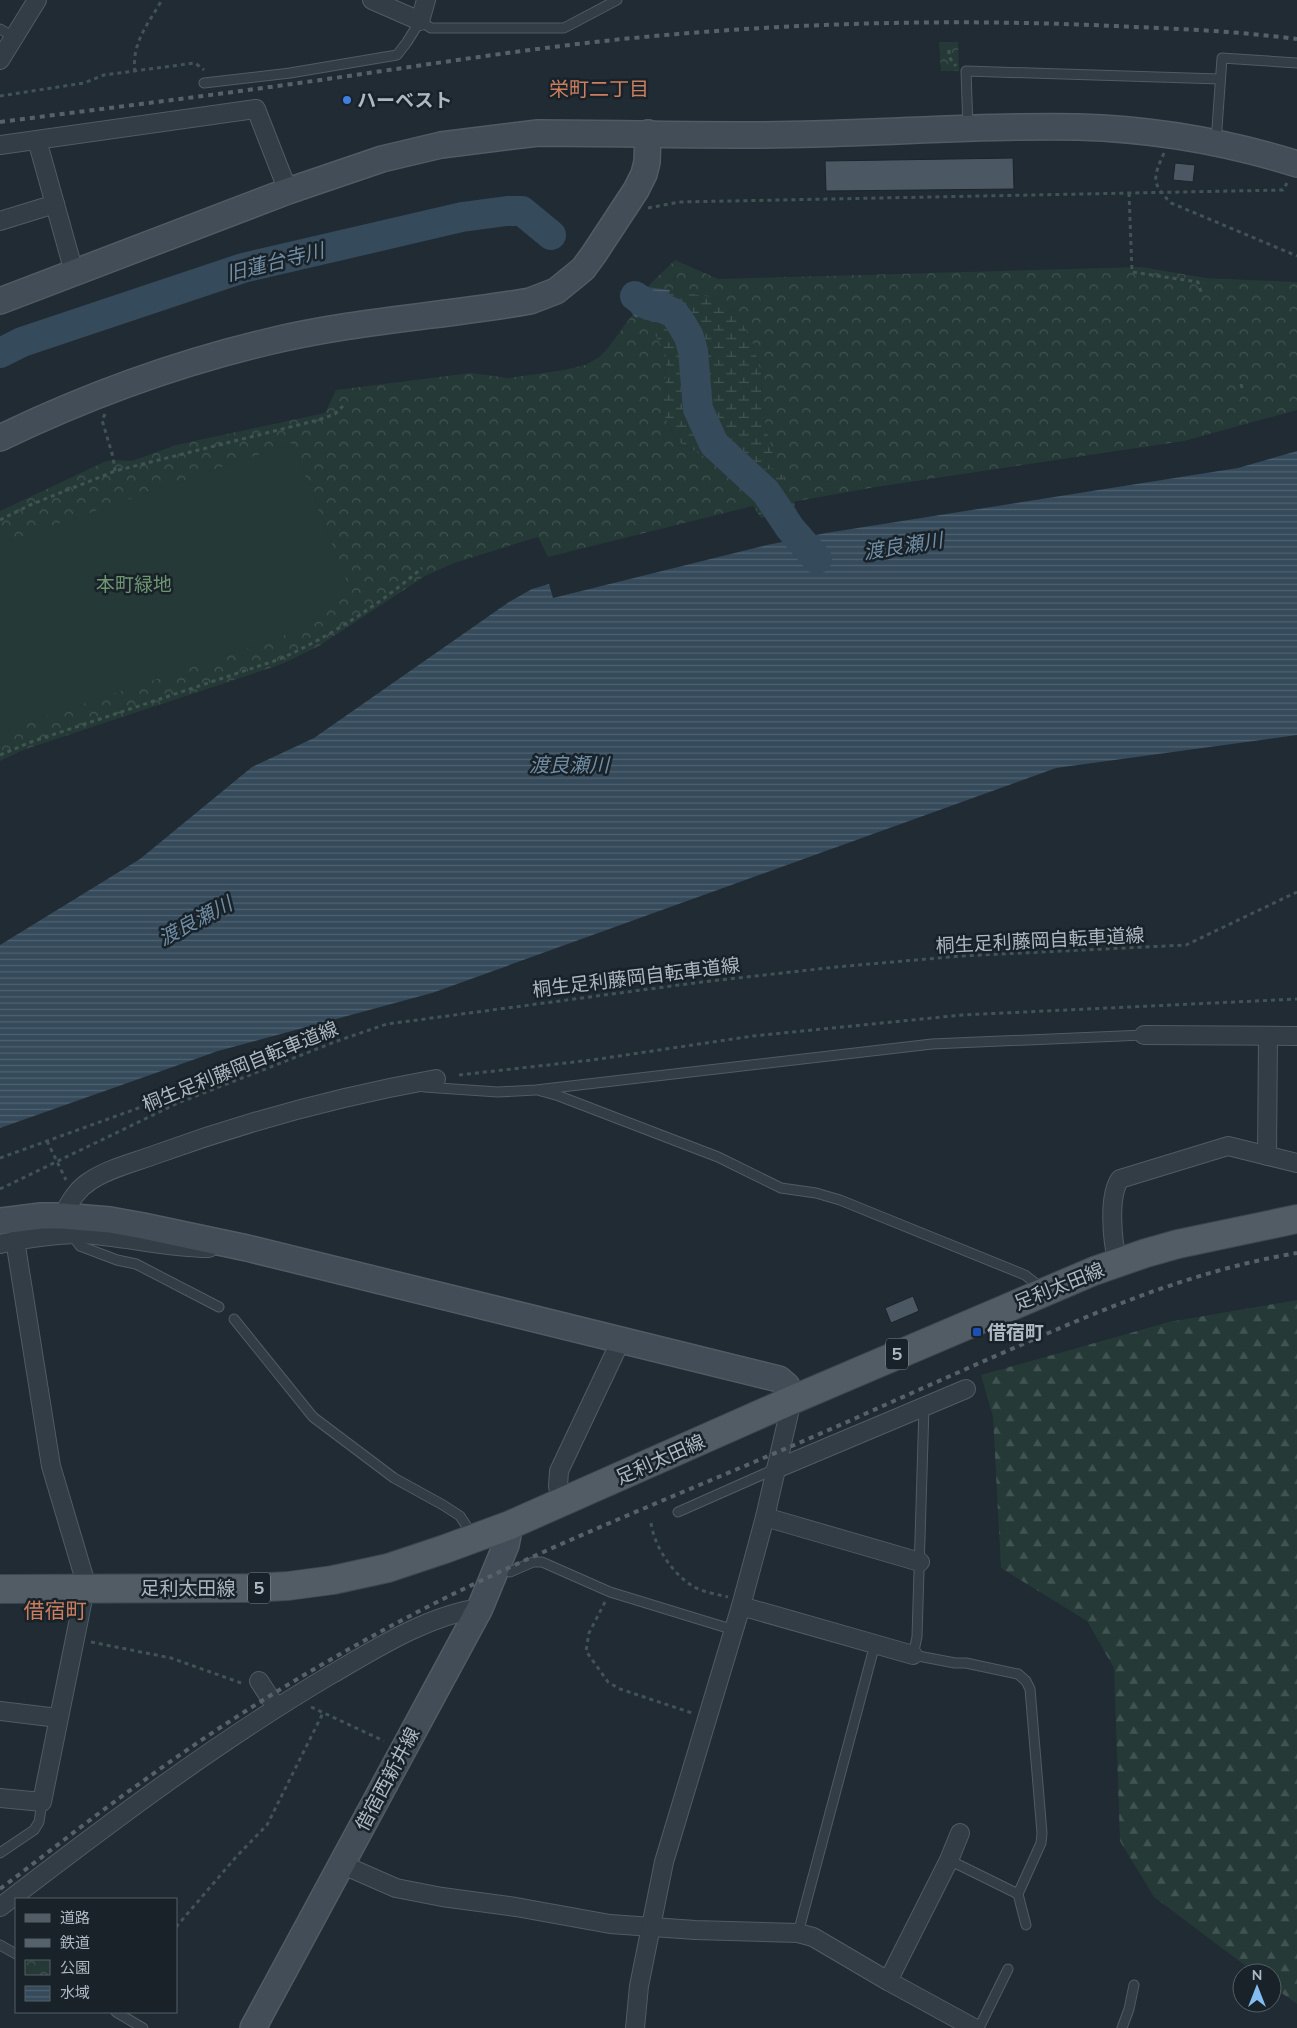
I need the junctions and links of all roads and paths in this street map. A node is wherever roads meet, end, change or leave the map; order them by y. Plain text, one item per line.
1 (37, 0) edge
2 (162, 0) edge
3 (372, 0) edge
4 (426, 0) edge
5 (616, 0) edge
6 (420, 21) junction
7 (7, 33) edge
8 (0, 60) edge
9 (1297, 63) edge
10 (135, 72) junction
11 (1220, 79) junction
12 (209, 83) joint
13 (0, 96) edge
14 (968, 128) junction
15 (648, 134) junction
16 (37, 140) junction
17 (1216, 143) junction
18 (0, 145) edge
19 (1165, 152) dead end
20 (1293, 172) edge
21 (288, 191) junction
22 (1129, 193) junction
23 (1161, 193) junction
24 (55, 204) junction
25 (645, 208) dead end
26 (0, 221) edge
27 (1297, 256) edge
28 (74, 272) junction
29 (1201, 292) dead end
30 (0, 300) edge
31 (343, 406) dead end
32 (104, 414) dead end
33 (0, 438) edge
34 (115, 471) junction
35 (0, 520) edge
36 (422, 568) dead end
37 (0, 755) edge
38 (1297, 892) edge
39 (1297, 999) edge
40 (1144, 1035) joint
41 (1268, 1036) junction
42 (1297, 1036) edge
43 (436, 1078) joint
44 (402, 1085) junction
45 (536, 1090) junction
46 (178, 1103) junction
47 (46, 1141) junction
48 (1267, 1156) junction
49 (0, 1158) edge
50 (58, 1161) junction
51 (1297, 1163) edge
52 (0, 1189) edge
53 (74, 1193) junction
54 (1297, 1219) edge
55 (0, 1221) edge
56 (67, 1226) junction
57 (7, 1242) edge
58 (1118, 1262) junction
59 (1045, 1290) junction
60 (219, 1307) dead end
61 (234, 1319) dead end
62 (621, 1340) junction
63 (966, 1390) dead end
64 (792, 1400) junction
65 (924, 1407) junction
66 (776, 1469) junction
67 (561, 1502) junction
68 (678, 1512) dead end
69 (765, 1517) junction
70 (651, 1523) dead end
71 (510, 1525) junction
72 (475, 1539) junction
73 (920, 1562) junction
74 (497, 1568) junction
75 (85, 1588) junction
76 (0, 1589) edge
77 (610, 1592) junction
78 (741, 1606) junction
79 (480, 1608) junction
80 (734, 1630) junction
81 (76, 1639) junction
82 (875, 1644) junction
83 (913, 1654) junction
84 (259, 1681) joint
85 (276, 1707) junction
86 (0, 1711) edge
87 (58, 1718) junction
88 (707, 1718) junction
89 (403, 1750) junction
90 (0, 1798) edge
91 (42, 1802) junction
92 (960, 1833) dead end
93 (0, 1853) edge
94 (949, 1860) junction
95 (342, 1864) junction
96 (1018, 1894) junction
97 (0, 1907) edge
98 (178, 1925) edge
99 (1026, 1925) dead end
100 (650, 1926) junction
101 (798, 1933) junction
102 (0, 1945) edge
103 (15, 1953) edge
104 (1008, 1969) dead end
105 (888, 1981) junction
106 (1134, 1985) dead end
107 (118, 2013) edge
108 (143, 2028) edge
109 (252, 2028) edge
110 (635, 2028) edge
111 (974, 2028) edge
112 (979, 2028) edge
113 (1122, 2028) edge

1 - 7 street
2 - 10 path
3 - 6 street
4 - 6 street
5 - 6 lane
6 - 12 lane
7 - 8 street
9 - 11 lane
10 - 12 path
10 - 13 path
11 - 14 lane
11 - 17 lane
14 - 15 street
14 - 17 street
15 - 21 street
15 - 33 street
16 - 18 street
16 - 21 street
16 - 24 street
17 - 20 street
19 - 23 path
20 - 23 path
21 - 28 street
22 - 23 path
22 - 25 path
22 - 29 path
23 - 27 path
24 - 26 street
24 - 28 street
28 - 30 street
31 - 34 path
32 - 34 path
34 - 35 path
36 - 37 path
38 - 46 path, 桐生足利藤岡自転車道線
39 - 43 path
40 - 41 street
40 - 45 lane
41 - 42 street
41 - 48 street
43 - 44 street
44 - 45 lane
44 - 53 street
45 - 59 lane
46 - 47 path
46 - 50 path, 桐生足利藤岡自転車道線
47 - 49 path
47 - 50 path
48 - 51 street
48 - 58 street
50 - 52 path, 桐生足利藤岡自転車道線
50 - 53 path
53 - 56 street
54 - 58 main road, 足利太田線 / 5
55 - 56 street
56 - 57 street
56 - 60 lane
56 - 62 street
57 - 75 street
58 - 59 main road, 足利太田線 / 5
59 - 64 main road, 足利太田線 / 5
61 - 72 lane
62 - 64 street
62 - 67 street
63 - 65 street
64 - 66 street
64 - 67 main road, 足利太田線 / 5
65 - 66 street
65 - 73 lane
66 - 68 lane
66 - 69 street
67 - 71 main road, 足利太田線 / 5
69 - 73 street
69 - 78 street
70 - 78 path
71 - 72 main road, 足利太田線 / 5
71 - 74 street, 借宿西新井線
72 - 75 main road, 足利太田線 / 5
73 - 83 lane
74 - 77 lane
74 - 79 street, 借宿西新井線
75 - 76 main road, 足利太田線 / 5
75 - 81 street
77 - 80 lane
77 - 88 path
78 - 80 street
78 - 82 street
79 - 85 street
79 - 89 street, 借宿西新井線
80 - 88 street
81 - 84 path
81 - 87 street
82 - 83 street
82 - 101 lane
83 - 96 lane
84 - 85 street
85 - 97 street
86 - 87 street
87 - 91 street
88 - 100 street
89 - 95 street, 借宿西新井線
89 - 98 path
90 - 91 street
91 - 93 lane
92 - 94 street
94 - 96 lane
94 - 105 street
95 - 100 street
95 - 109 street, 借宿西新井線
96 - 99 lane
100 - 101 street
100 - 110 street
101 - 105 street
102 - 103 lane
104 - 112 lane
105 - 111 street
106 - 113 lane
107 - 108 lane

